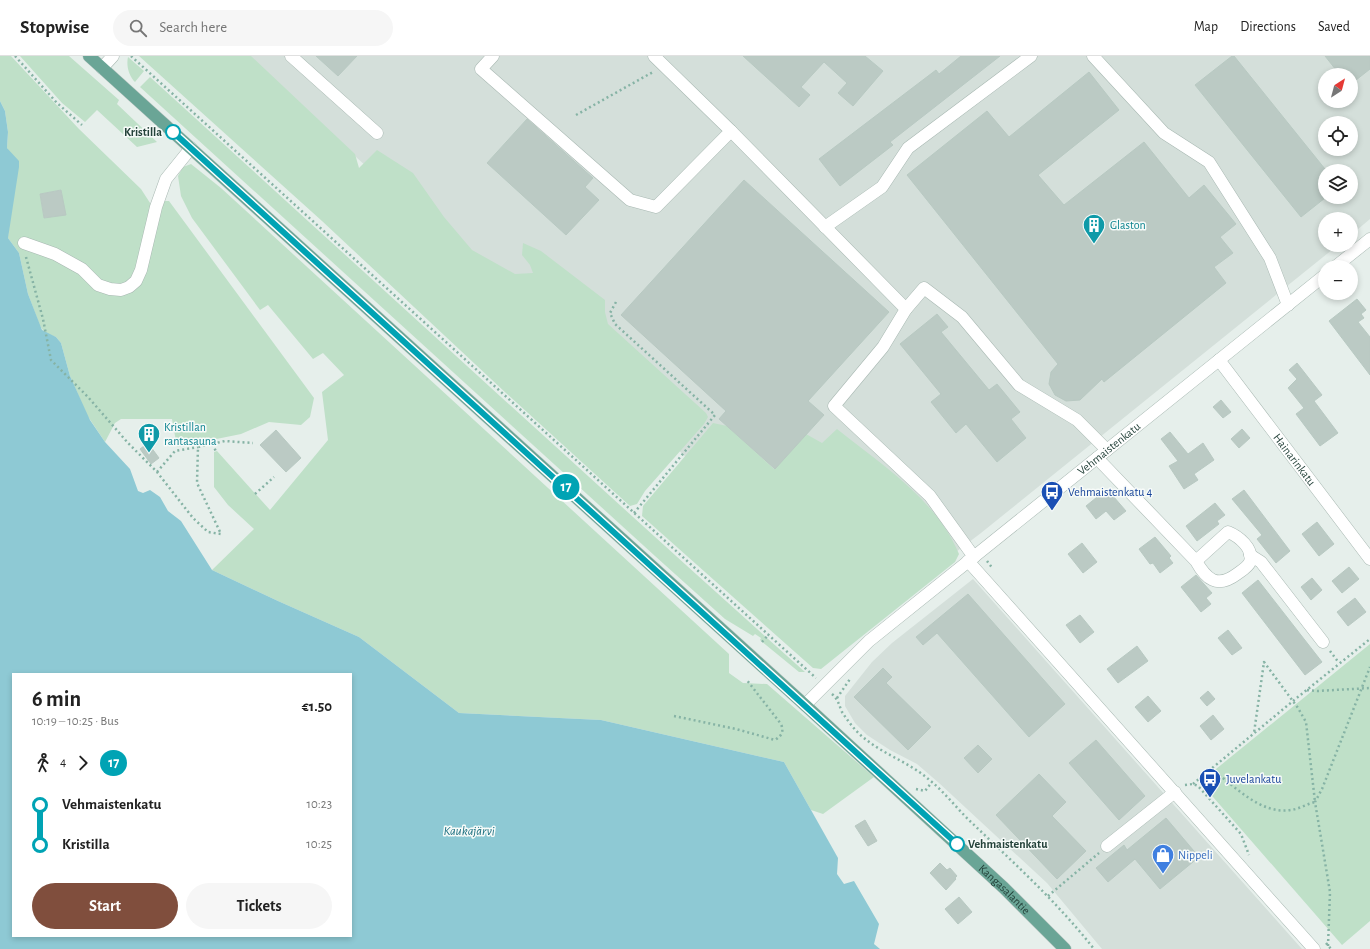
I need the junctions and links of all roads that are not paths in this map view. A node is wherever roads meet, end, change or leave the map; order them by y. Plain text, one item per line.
1 (89, 56) edge
2 (113, 56) edge
3 (291, 56) edge
4 (493, 56) edge
5 (654, 56) edge
6 (1031, 56) edge
7 (1093, 56) edge
8 (102, 68) junction
9 (731, 131) junction
10 (377, 133) dead end
11 (191, 148) junction
12 (825, 227) junction
13 (1370, 239) edge
14 (24, 243) road end
15 (1344, 260) edge
16 (1318, 281) edge
17 (1288, 305) junction
18 (906, 309) junction
19 (1219, 360) junction
20 (1107, 450) junction
21 (1097, 458) junction
22 (1368, 554) edge
23 (1250, 555) junction
24 (971, 559) junction
25 (1196, 561) junction
26 (1323, 642) dead end
27 (805, 705) junction
28 (1175, 792) junction
29 (1107, 846) road end
30 (1065, 949) edge
31 (1314, 949) edge

1 - 8 main road, Kangasalantie
2 - 8 street
3 - 10 street
4 - 9 street
5 - 9 street
6 - 12 street
7 - 17 street
8 - 11 main road, Kangasalantie
9 - 12 street
11 - 14 street
11 - 27 main road, Kangasalantie
12 - 18 street
13 - 15 street
16 - 17 street, Vehmaistenkatu
17 - 19 street, Vehmaistenkatu
18 - 20 street
18 - 24 street
19 - 20 street, Vehmaistenkatu
19 - 22 street, Hainarinkatu
20 - 21 street, Vehmaistenkatu
21 - 24 street, Vehmaistenkatu
21 - 25 street
23 - 25 street
23 - 25 street
23 - 26 street
24 - 27 street, Vehmaistenkatu
24 - 28 street
27 - 30 main road, Kangasalantie
28 - 29 street
28 - 31 street

